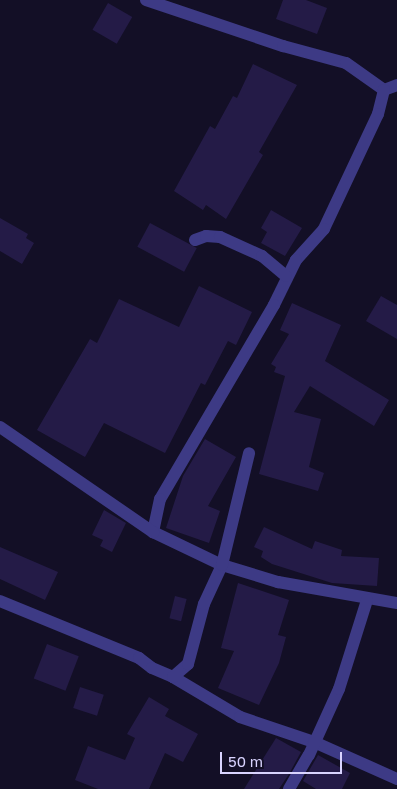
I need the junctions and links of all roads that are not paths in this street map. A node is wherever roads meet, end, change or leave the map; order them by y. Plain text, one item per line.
1 (146, 0) edge
2 (397, 85) edge
3 (384, 90) junction
4 (195, 240) dead end
5 (286, 276) junction
6 (0, 427) edge
7 (249, 453) dead end
8 (153, 532) junction
9 (222, 565) junction
10 (367, 600) junction
11 (0, 602) edge
12 (397, 603) edge
13 (173, 677) junction
14 (314, 742) junction
15 (397, 779) edge
16 (289, 789) edge

1 - 3 street
2 - 3 street
3 - 5 street
4 - 5 street
5 - 8 street
6 - 8 street
7 - 9 street
8 - 9 street
9 - 10 street
9 - 13 street
10 - 12 street
10 - 14 street
11 - 13 street
13 - 14 street
14 - 15 street
14 - 16 street

